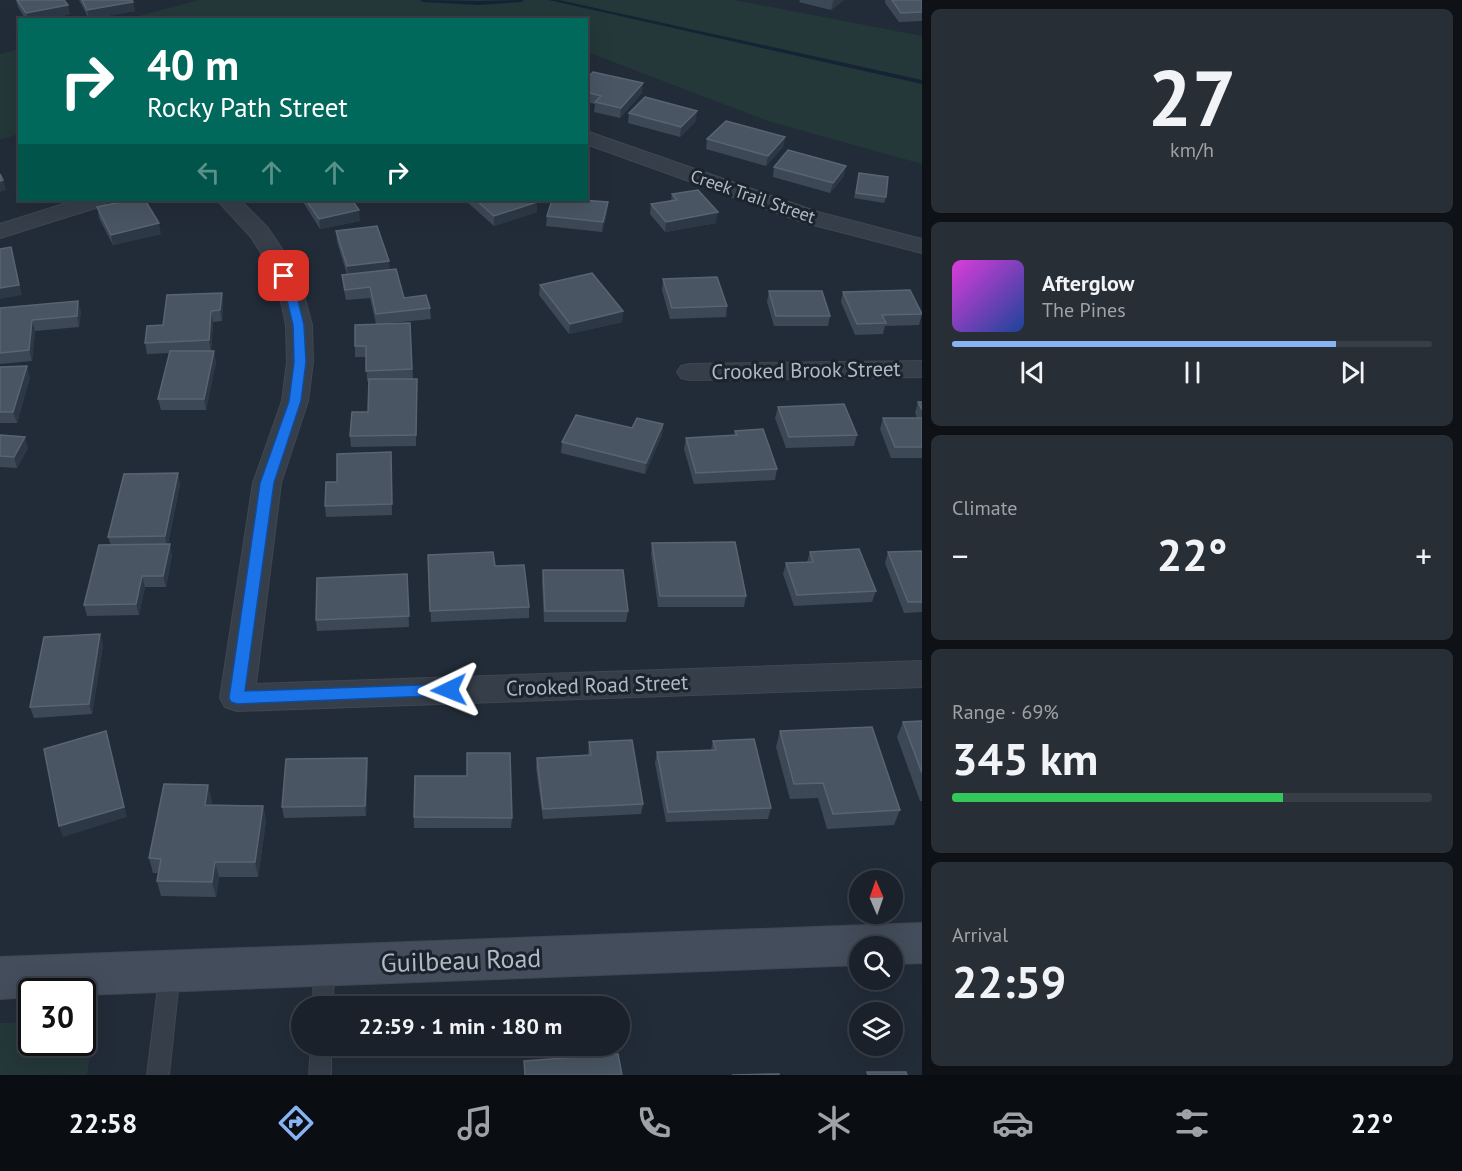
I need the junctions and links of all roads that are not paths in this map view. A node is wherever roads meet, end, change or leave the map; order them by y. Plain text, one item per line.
1 (588, 138) edge
2 (94, 201) edge
3 (229, 201) edge
4 (0, 231) edge
5 (922, 246) edge
6 (922, 369) edge
7 (690, 372) dead end
8 (922, 674) edge
9 (922, 943) edge
10 (170, 971) junction
11 (0, 978) edge
12 (324, 986) edge
13 (321, 1056) edge
14 (158, 1075) edge
15 (320, 1075) edge

1 - 5 street, Creek Trail Street
2 - 4 street
3 - 8 street, Crooked Road Street
6 - 7 street, Crooked Brook Street
9 - 12 main road, Guilbeau Road
10 - 11 main road, Guilbeau Road
10 - 12 main road, Guilbeau Road
10 - 14 lane
13 - 15 lane

